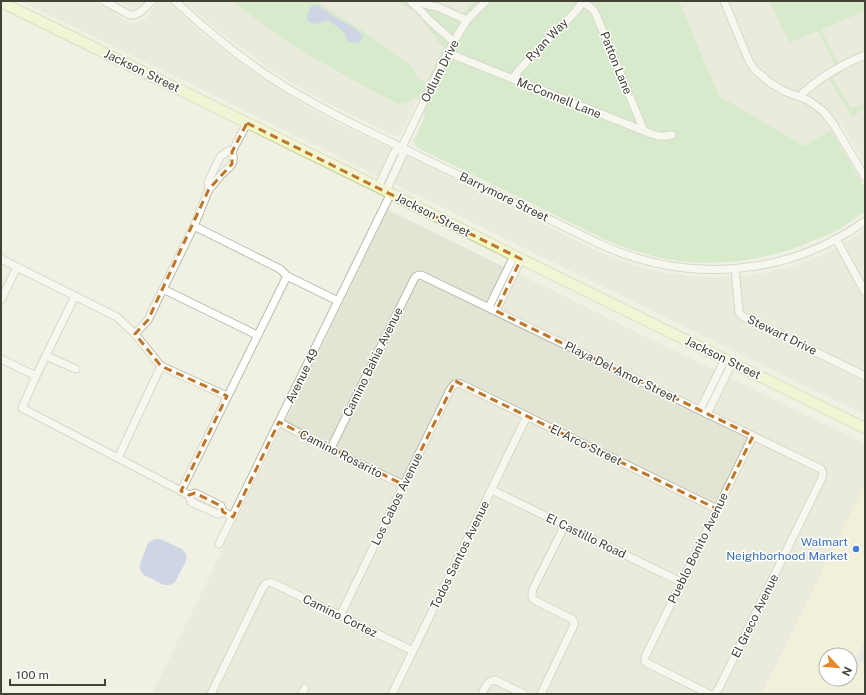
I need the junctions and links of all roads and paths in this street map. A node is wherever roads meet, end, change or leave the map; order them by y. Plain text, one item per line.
1 (104, 1) edge
2 (152, 1) edge
3 (175, 1) edge
4 (410, 1) edge
5 (414, 1) edge
6 (486, 1) edge
7 (724, 1) edge
8 (1, 2) edge
9 (582, 2) edge
10 (467, 20) junction
11 (454, 42) junction
12 (448, 53) junction
13 (865, 55) edge
14 (513, 79) junction
15 (800, 96) junction
16 (247, 123) junction
17 (644, 131) junction
18 (672, 135) dead end
19 (402, 147) junction
20 (232, 152) junction
21 (390, 164) junction
22 (216, 165) junction
23 (397, 167) junction
24 (226, 171) junction
25 (865, 176) edge
26 (209, 189) junction
27 (385, 190) junction
28 (865, 221) edge
29 (194, 226) junction
30 (836, 239) junction
31 (517, 257) junction
32 (1, 259) edge
33 (17, 267) junction
34 (736, 269) junction
35 (418, 275) joint
36 (287, 276) junction
37 (163, 290) junction
38 (865, 292) edge
39 (75, 296) junction
40 (1, 300) edge
41 (338, 301) junction
42 (492, 309) junction
43 (134, 334) junction
44 (257, 335) junction
45 (46, 356) junction
46 (1, 359) edge
47 (728, 361) junction
48 (161, 366) junction
49 (76, 369) dead end
50 (36, 376) junction
51 (865, 376) edge
52 (455, 383) joint
53 (227, 396) junction
54 (704, 412) junction
55 (527, 416) junction
56 (279, 422) junction
57 (865, 428) edge
58 (753, 436) junction
59 (330, 450) junction
60 (118, 458) junction
61 (823, 472) joint
62 (404, 485) junction
63 (492, 490) junction
64 (181, 491) junction
65 (189, 495) junction
66 (207, 499) junction
67 (203, 507) junction
68 (717, 509) junction
69 (224, 512) junction
70 (233, 517) junction
71 (565, 525) junction
72 (219, 544) dead end
73 (681, 582) junction
74 (340, 616) junction
75 (413, 651) junction
76 (211, 694) edge
77 (392, 694) edge
78 (482, 694) edge
79 (524, 694) edge
80 (541, 694) edge
81 (710, 694) edge
82 (715, 694) edge

1 - 2 street
3 - 19 street, Barrymore Street
4 - 11 street
5 - 10 street
6 - 10 street, Odlum Drive
7 - 15 street
8 - 16 main road, Jackson Street
9 - 14 street, Ryan Way
9 - 17 street, Patton Lane
10 - 11 street, Odlum Drive
11 - 12 street, Odlum Drive
12 - 14 street, McConnell Lane
12 - 19 street, Odlum Drive
13 - 15 street
14 - 17 street, McConnell Lane
15 - 25 street
16 - 20 street
16 - 27 main road, Jackson Street
17 - 18 street, McConnell Lane
19 - 21 street, Odlum Drive
19 - 23 street, Odlum Drive
19 - 34 street, Barrymore Street
20 - 22 street
20 - 24 street
21 - 23 street
21 - 27 street, Odlum Drive
22 - 24 street
22 - 26 street
23 - 27 street, Odlum Drive
24 - 26 street
26 - 29 street
27 - 31 main road, Jackson Street
27 - 41 street, Avenue 49
28 - 30 street, Barrymore Street
29 - 36 street
29 - 37 street
30 - 34 street, Barrymore Street
30 - 38 street
31 - 42 street
31 - 47 main road, Jackson Street
32 - 33 street
33 - 39 street
33 - 40 street
34 - 51 street, Stewart Drive
35 - 42 street, Playa Del Amor Street
35 - 59 street, Camino Bahia Avenue
36 - 41 street
36 - 44 street
37 - 43 street
37 - 44 street
39 - 43 street
39 - 45 street
41 - 56 street, Avenue 49
42 - 54 street, Playa Del Amor Street
43 - 48 street
44 - 53 street
45 - 49 street
45 - 50 street
46 - 50 street
47 - 54 street
47 - 57 main road, Jackson Street
48 - 53 street
48 - 60 street
50 - 60 street
52 - 55 street, El Arco Street
52 - 62 street, Los Cabos Avenue
53 - 64 street
54 - 58 street, Playa Del Amor Street
55 - 63 street, Todos Santos Avenue
55 - 68 street, El Arco Street
56 - 59 street, Camino Rosarito
56 - 70 street, Avenue 49
58 - 61 street, Playa Del Amor Street
58 - 68 street, Pueblo Bonito Avenue
59 - 62 street, Camino Rosarito
60 - 64 street
61 - 82 street, El Greco Avenue
62 - 74 street, Los Cabos Avenue
63 - 71 street, El Castillo Road
63 - 75 street, Todos Santos Avenue
64 - 65 street
65 - 66 street
65 - 67 street
66 - 67 street
66 - 69 street
67 - 69 street
68 - 73 street, Pueblo Bonito Avenue
69 - 70 street
70 - 72 street, Avenue 49
71 - 73 street, El Castillo Road
71 - 80 street
73 - 81 street, Pueblo Bonito Avenue
74 - 75 street, Camino Cortez
74 - 76 street, Camino Cortez
75 - 77 street, Todos Santos Avenue
78 - 79 street

